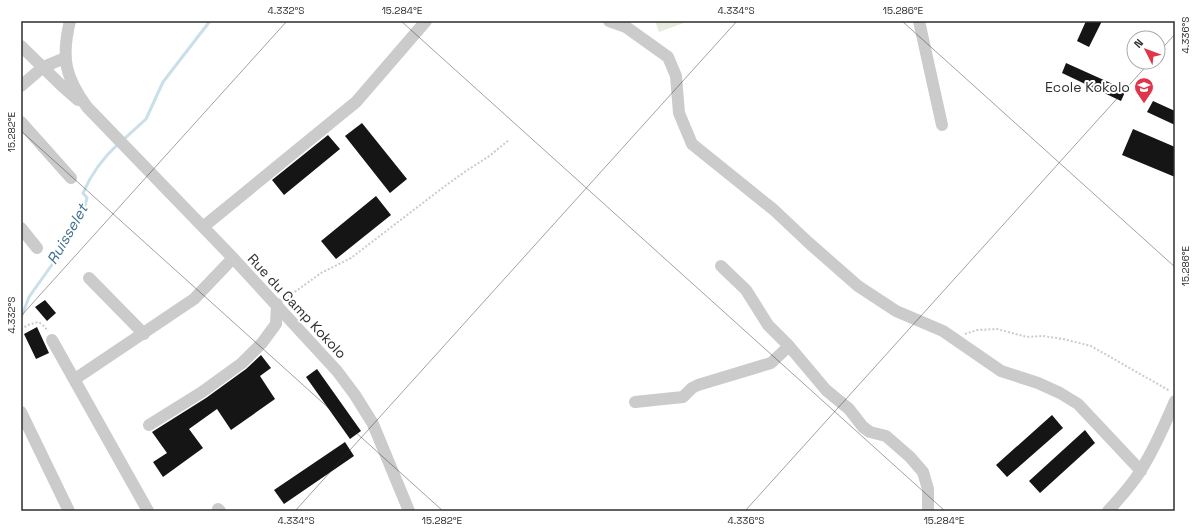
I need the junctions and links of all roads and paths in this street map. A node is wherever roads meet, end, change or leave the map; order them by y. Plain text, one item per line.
1 (70, 21) edge
2 (426, 21) edge
3 (609, 21) edge
4 (919, 21) edge
5 (21, 46) edge
6 (65, 58) junction
7 (43, 67) junction
8 (21, 86) edge
9 (87, 107) junction
10 (21, 122) edge
11 (942, 125) dead end
12 (509, 140) dead end
13 (71, 178) dead end
14 (21, 228) edge
15 (203, 228) junction
16 (37, 248) dead end
17 (233, 258) junction
18 (721, 266) dead end
19 (89, 278) dead end
20 (277, 304) junction
21 (21, 329) edge
22 (144, 334) junction
23 (953, 338) junction
24 (52, 340) joint
25 (789, 346) junction
26 (75, 379) junction
27 (1175, 394) edge
28 (1175, 401) edge
29 (635, 402) dead end
30 (21, 412) edge
31 (149, 425) dead end
32 (1141, 471) junction
33 (69, 511) edge
34 (148, 511) edge
35 (409, 511) edge
36 (928, 511) edge
37 (1108, 511) edge

1 - 6 street
2 - 15 street
3 - 23 street
4 - 11 street
5 - 7 street
6 - 7 street
6 - 9 street
7 - 8 street
7 - 9 street
9 - 15 street, Rue du Camp Kokolo
10 - 13 street
12 - 20 path
14 - 16 street
15 - 17 street, Rue du Camp Kokolo
17 - 20 street, Rue du Camp Kokolo
17 - 22 street
18 - 25 street
19 - 22 street
20 - 31 street
20 - 35 street, Rue du Camp Kokolo
21 - 24 path
22 - 26 street
23 - 27 path
23 - 32 street
24 - 26 street
25 - 29 street
25 - 36 street
26 - 34 street
28 - 32 street
30 - 33 street
32 - 37 street

